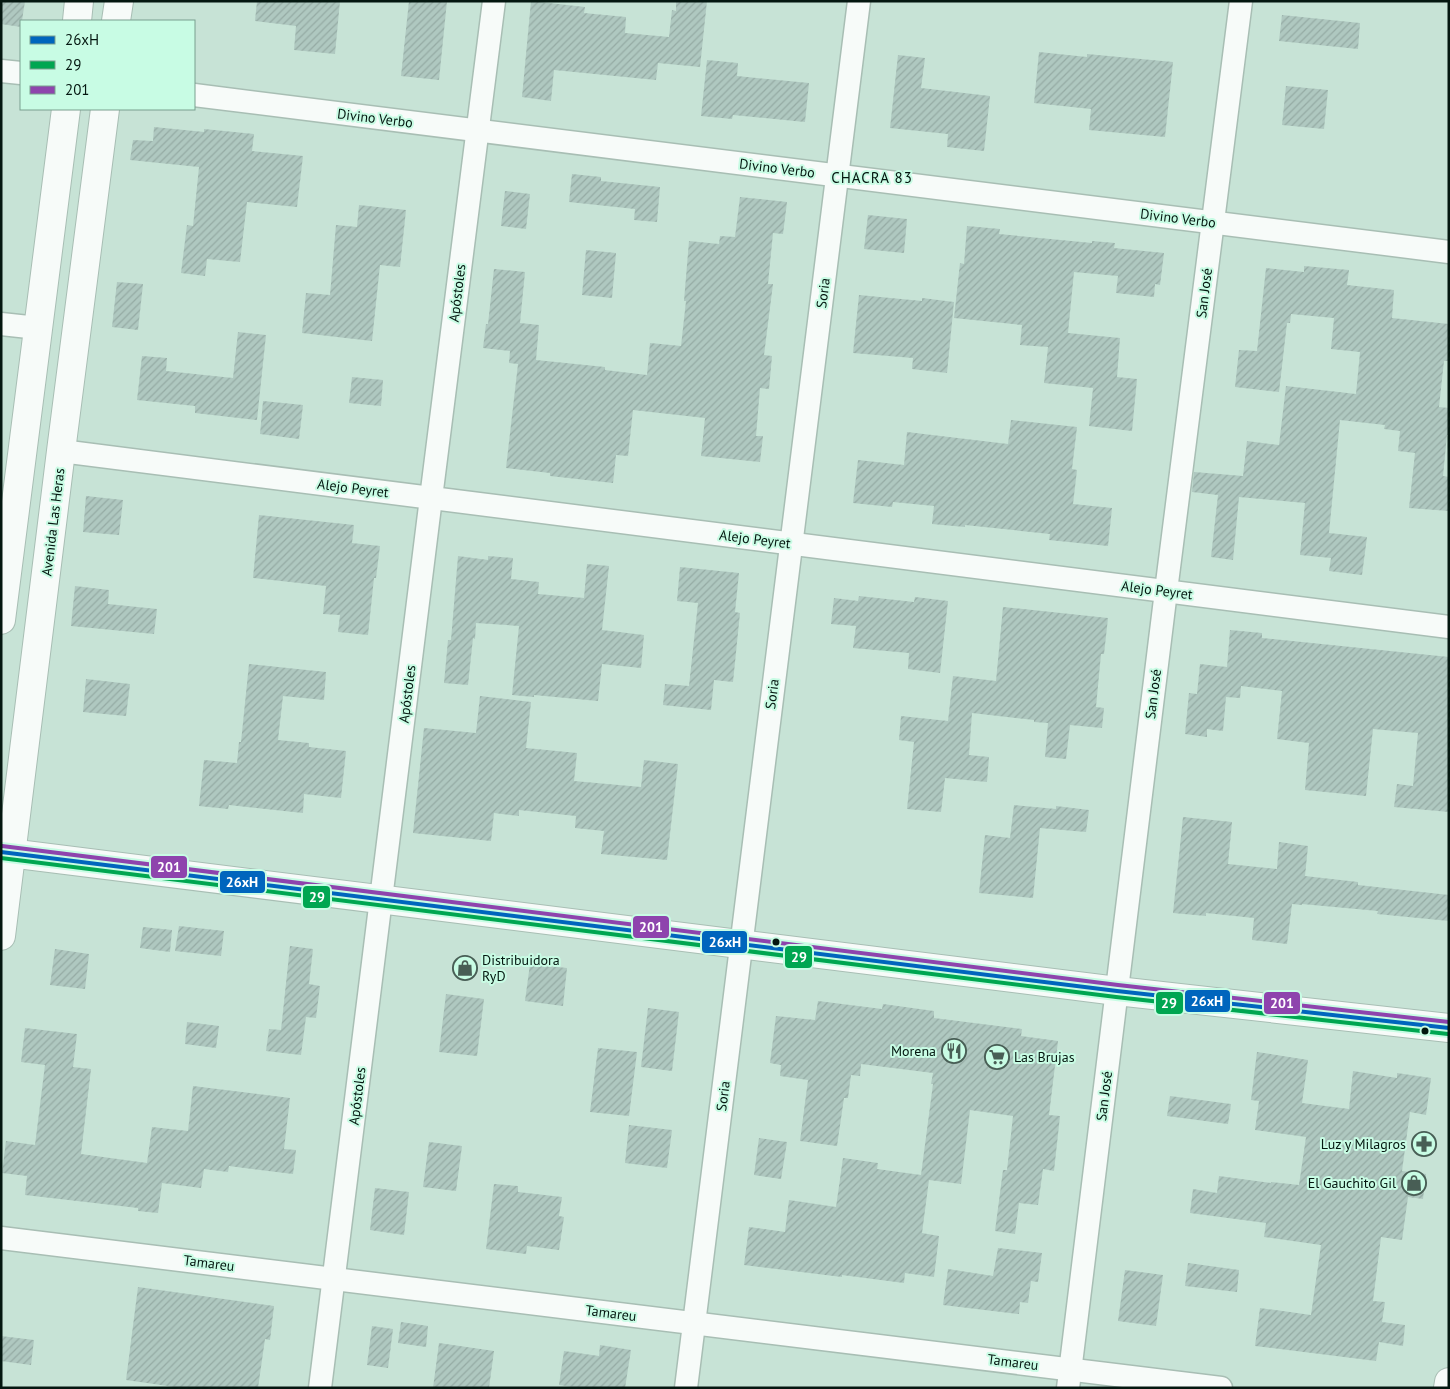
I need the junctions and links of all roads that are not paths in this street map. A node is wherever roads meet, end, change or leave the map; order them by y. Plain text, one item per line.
1 (79, 1) edge
2 (119, 1) edge
3 (494, 1) edge
4 (859, 1) edge
5 (1241, 1) edge
6 (76, 20) edge
7 (116, 20) edge
8 (1, 71) edge
9 (20, 73) edge
10 (195, 95) edge
11 (66, 110) edge
12 (105, 110) edge
13 (478, 130) junction
14 (838, 175) junction
15 (1213, 222) junction
16 (1449, 252) edge
17 (1, 324) edge
18 (38, 328) junction
19 (61, 451) junction
20 (430, 498) junction
21 (791, 544) junction
22 (1166, 591) junction
23 (3, 592) edge
24 (1, 620) edge
25 (1449, 627) edge
26 (6, 853) edge
27 (382, 899) junction
28 (1, 936) edge
29 (742, 944) junction
30 (1117, 991) junction
31 (1449, 1028) edge
32 (1, 1238) edge
33 (334, 1278) junction
34 (694, 1323) junction
35 (1069, 1378) edge
36 (1449, 1382) edge
37 (320, 1388) edge
38 (686, 1388) edge
39 (1221, 1388) edge
40 (1448, 1388) edge

1 - 6 main road
2 - 7 main road
3 - 13 street, Apóstoles
4 - 14 street, Soria
5 - 15 street, San José
8 - 9 street
10 - 13 street, Divino Verbo
11 - 18 main road
12 - 19 main road, Avenida Las Heras
13 - 14 street, Divino Verbo
13 - 20 street, Apóstoles
14 - 15 street, Divino Verbo
14 - 21 street, Soria
15 - 16 street, Divino Verbo
15 - 22 street, San José
17 - 18 street
18 - 23 main road
19 - 20 street, Alejo Peyret
19 - 26 main road, Avenida Las Heras
20 - 21 street, Alejo Peyret
20 - 27 street, Apóstoles
21 - 22 street, Alejo Peyret
21 - 29 street, Soria
22 - 25 street, Alejo Peyret
22 - 30 street, San José
23 - 24 main road
26 - 27 main road
26 - 28 main road, Avenida Las Heras
27 - 29 main road
27 - 33 street, Apóstoles
29 - 30 main road
29 - 34 street, Soria
30 - 31 main road
30 - 35 street, San José
32 - 33 street, Tamareu
33 - 34 street, Tamareu
33 - 37 street, Apóstoles
34 - 35 street, Tamareu
34 - 38 street, Soria
35 - 39 street, Tamareu
36 - 40 main road

